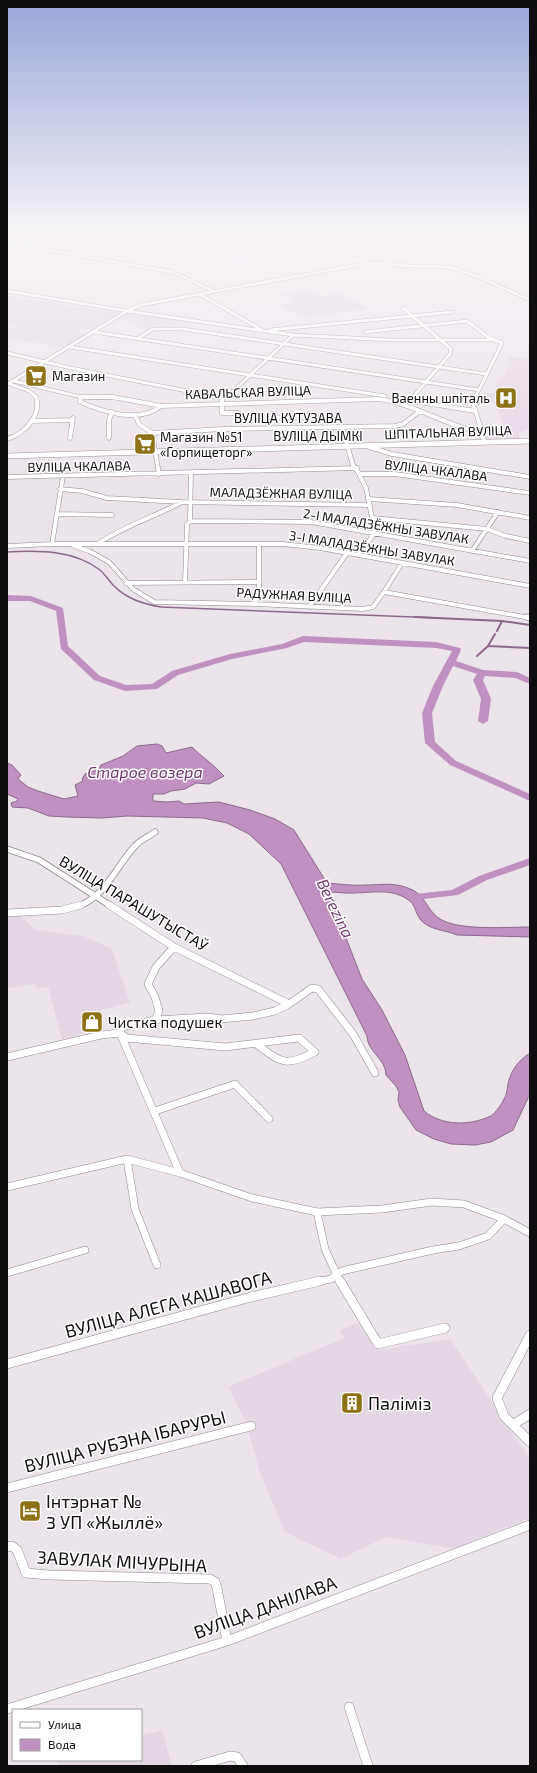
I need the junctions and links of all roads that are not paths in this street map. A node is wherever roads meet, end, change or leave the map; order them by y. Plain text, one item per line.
1 (127, 312) joint
2 (232, 312) edge
3 (407, 312) edge
4 (452, 312) dead end
5 (412, 316) junction
6 (425, 326) junction
7 (94, 332) junction
8 (266, 332) junction
9 (365, 332) dead end
10 (293, 336) junction
11 (137, 339) junction
12 (495, 340) junction
13 (443, 341) junction
14 (284, 345) junction
15 (70, 347) junction
16 (7, 353) edge
17 (268, 359) junction
18 (46, 361) junction
19 (438, 367) junction
20 (486, 374) junction
21 (250, 375) junction
22 (14, 381) junction
23 (426, 382) junction
24 (8, 384) edge
25 (479, 390) junction
26 (382, 396) junction
27 (81, 397) junction
28 (222, 400) junction
29 (410, 400) junction
30 (394, 401) junction
31 (162, 406) junction
32 (406, 406) junction
33 (420, 411) junction
34 (475, 411) junction
35 (112, 412) junction
36 (135, 415) junction
37 (319, 418) dead end
38 (31, 421) junction
39 (342, 428) junction
40 (479, 432) junction
41 (152, 433) junction
42 (70, 438) dead end
43 (109, 438) dead end
44 (7, 439) edge
45 (530, 441) edge
46 (485, 442) junction
47 (348, 446) junction
48 (366, 446) junction
49 (155, 451) junction
50 (7, 456) edge
51 (357, 468) junction
52 (191, 473) junction
53 (159, 474) junction
54 (360, 474) junction
55 (63, 476) junction
56 (7, 477) edge
57 (530, 477) edge
58 (60, 489) junction
59 (530, 493) edge
60 (369, 499) junction
61 (181, 502) junction
62 (192, 502) junction
63 (370, 505) junction
64 (498, 512) junction
65 (57, 514) junction
66 (112, 516) dead end
67 (372, 518) junction
68 (530, 518) edge
69 (190, 521) junction
70 (487, 529) junction
71 (375, 533) junction
72 (530, 540) edge
73 (186, 543) junction
74 (52, 544) junction
75 (67, 544) junction
76 (98, 544) junction
77 (259, 544) junction
78 (7, 546) edge
79 (472, 551) junction
80 (347, 553) junction
81 (358, 555) junction
82 (530, 561) edge
83 (402, 563) junction
84 (185, 582) junction
85 (258, 582) junction
86 (126, 583) junction
87 (530, 586) edge
88 (384, 592) junction
89 (255, 604) junction
90 (310, 607) junction
91 (530, 618) edge
92 (155, 832) dead end
93 (7, 849) edge
94 (94, 897) junction
95 (7, 913) edge
96 (174, 947) junction
97 (289, 1004) junction
98 (155, 1020) junction
99 (120, 1033) junction
100 (256, 1044) junction
101 (7, 1057) edge
102 (375, 1074) dead end
103 (155, 1111) junction
104 (268, 1119) dead end
105 (127, 1159) junction
106 (180, 1173) junction
107 (7, 1187) edge
108 (317, 1212) junction
109 (504, 1219) junction
110 (530, 1233) edge
111 (85, 1250) dead end
112 (157, 1265) dead end
113 (7, 1273) edge
114 (337, 1276) junction
115 (446, 1328) dead end
116 (530, 1335) edge
117 (7, 1364) edge
118 (530, 1414) edge
119 (514, 1424) junction
120 (251, 1426) dead end
121 (530, 1442) edge
122 (7, 1488) edge
123 (530, 1525) edge
124 (7, 1547) edge
125 (226, 1641) junction
126 (349, 1707) dead end
127 (7, 1709) edge
128 (196, 1766) edge
129 (243, 1766) edge
130 (368, 1766) edge

1 - 7 street
1 - 8 street
2 - 8 street
3 - 5 street
4 - 5 street
5 - 6 street
5 - 8 street
6 - 9 street
6 - 12 street
6 - 13 street
7 - 11 street
7 - 15 street
8 - 10 street
10 - 13 street
10 - 14 street
11 - 14 street
11 - 17 street
12 - 13 street
12 - 20 street
13 - 19 street
14 - 17 street
14 - 19 street
15 - 18 street
15 - 21 street
16 - 18 street
17 - 21 street
17 - 23 street
18 - 22 street
18 - 28 street
19 - 20 street
19 - 23 street
20 - 25 street
21 - 26 street
21 - 28 street
22 - 24 street
22 - 27 street, КАВАЛЬСКАЯ ВУЛІЦА
23 - 25 street
23 - 29 street
24 - 38 street
25 - 34 street
26 - 29 street
26 - 30 street
27 - 31 street, КАВАЛЬСКАЯ ВУЛІЦА
27 - 35 street
28 - 30 street, КАВАЛЬСКАЯ ВУЛІЦА
28 - 31 street, КАВАЛЬСКАЯ ВУЛІЦА
28 - 37 street
29 - 30 street
29 - 32 street
29 - 34 street
30 - 32 street, КАВАЛЬСКАЯ ВУЛІЦА
31 - 36 street
32 - 33 street, КАВАЛЬСКАЯ ВУЛІЦА
33 - 39 street, ВУЛІЦА КУТУЗАВА
33 - 40 street, КАВАЛЬСКАЯ ВУЛІЦА
34 - 40 street
35 - 36 street
35 - 43 street
36 - 41 street
38 - 42 street
38 - 44 street
39 - 41 street, ВУЛІЦА КУТУЗАВА
39 - 47 street
40 - 46 street
41 - 49 street
45 - 46 main road, ШПІТАЛЬНАЯ ВУЛІЦА
46 - 48 main road, ШПІТАЛЬНАЯ ВУЛІЦА
47 - 48 main road, ВУЛІЦА ДЫМКІ
47 - 49 main road, ВУЛІЦА ДЫМКІ
47 - 51 street
48 - 57 street, ВУЛІЦА ДЫМКІ
49 - 50 main road, ВУЛІЦА ДЫМКІ
49 - 53 street
51 - 52 street, ВУЛІЦА ЧКАЛАВА
51 - 54 street
52 - 53 street, ВУЛІЦА ЧКАЛАВА
52 - 62 street, МАЛАДЗЁЖНАЯ ВУЛІЦА
53 - 55 street, ВУЛІЦА ЧКАЛАВА
54 - 59 street, ВУЛІЦА ЧКАЛАВА
54 - 60 street
55 - 56 street, ВУЛІЦА ЧКАЛАВА
55 - 58 street
58 - 61 street, МАЛАДЗЁЖНАЯ ВУЛІЦА
58 - 65 street
60 - 63 street
60 - 64 street, МАЛАДЗЁЖНАЯ ВУЛІЦА
61 - 62 street, МАЛАДЗЁЖНАЯ ВУЛІЦА
61 - 76 street
62 - 63 street, МАЛАДЗЁЖНАЯ ВУЛІЦА
62 - 69 street
63 - 67 street
64 - 68 street, МАЛАДЗЁЖНАЯ ВУЛІЦА
64 - 70 street
65 - 66 street
65 - 74 street
67 - 70 street
67 - 71 street
69 - 71 street, 2-І МАЛАДЗЁЖНЫ ЗАВУЛАК
69 - 73 street
70 - 72 street
70 - 79 street
71 - 79 street, 2-І МАЛАДЗЁЖНЫ ЗАВУЛАК
71 - 81 street
73 - 76 street, 3-І МАЛАДЗЁЖНЫ ЗАВУЛАК
73 - 77 street, 3-І МАЛАДЗЁЖНЫ ЗАВУЛАК
73 - 84 street
74 - 75 street, 3-І МАЛАДЗЁЖНЫ ЗАВУЛАК
74 - 78 street, 3-І МАЛАДЗЁЖНЫ ЗАВУЛАК
75 - 76 street, 3-І МАЛАДЗЁЖНЫ ЗАВУЛАК
75 - 86 street, РАДУЖНАЯ ВУЛІЦА
77 - 80 street, 3-І МАЛАДЗЁЖНЫ ЗАВУЛАК
77 - 85 street
79 - 82 street, 2-І МАЛАДЗЁЖНЫ ЗАВУЛАК
80 - 81 street, 3-І МАЛАДЗЁЖНЫ ЗАВУЛАК
80 - 90 street
81 - 83 street, 3-І МАЛАДЗЁЖНЫ ЗАВУЛАК
83 - 87 street, 3-І МАЛАДЗЁЖНЫ ЗАВУЛАК
83 - 88 street
84 - 85 street
84 - 86 street
85 - 89 street
86 - 89 street, РАДУЖНАЯ ВУЛІЦА
88 - 90 street, РАДУЖНАЯ ВУЛІЦА
88 - 91 street
89 - 90 street, РАДУЖНАЯ ВУЛІЦА
92 - 94 street
93 - 94 street, ВУЛІЦА ПАРАШУТЫСТАЎ
94 - 95 street
94 - 96 street, ВУЛІЦА ПАРАШУТЫСТАЎ
96 - 97 street, ВУЛІЦА ПАРАШУТЫСТАЎ
96 - 98 street
97 - 98 street
97 - 102 street
98 - 99 street
99 - 100 street
99 - 101 street
99 - 103 street
100 - 100 street
103 - 104 street
103 - 106 street
105 - 106 street
105 - 107 street
105 - 112 street
106 - 108 street
108 - 109 street
108 - 114 street
109 - 110 street
109 - 114 street, ВУЛІЦА АЛЕГА КАШАВОГА
111 - 113 street
114 - 115 street
114 - 117 street, ВУЛІЦА АЛЕГА КАШАВОГА
116 - 119 street
118 - 119 street
119 - 121 street
120 - 122 street, ВУЛІЦА РУБЭНА ІБАРУРЫ
123 - 125 street, ВУЛІЦА ДАНІЛАВА
124 - 125 street, ЗАВУЛАК МІЧУРЫНА
125 - 127 street, ВУЛІЦА ДАНІЛАВА
126 - 130 street
128 - 129 street

